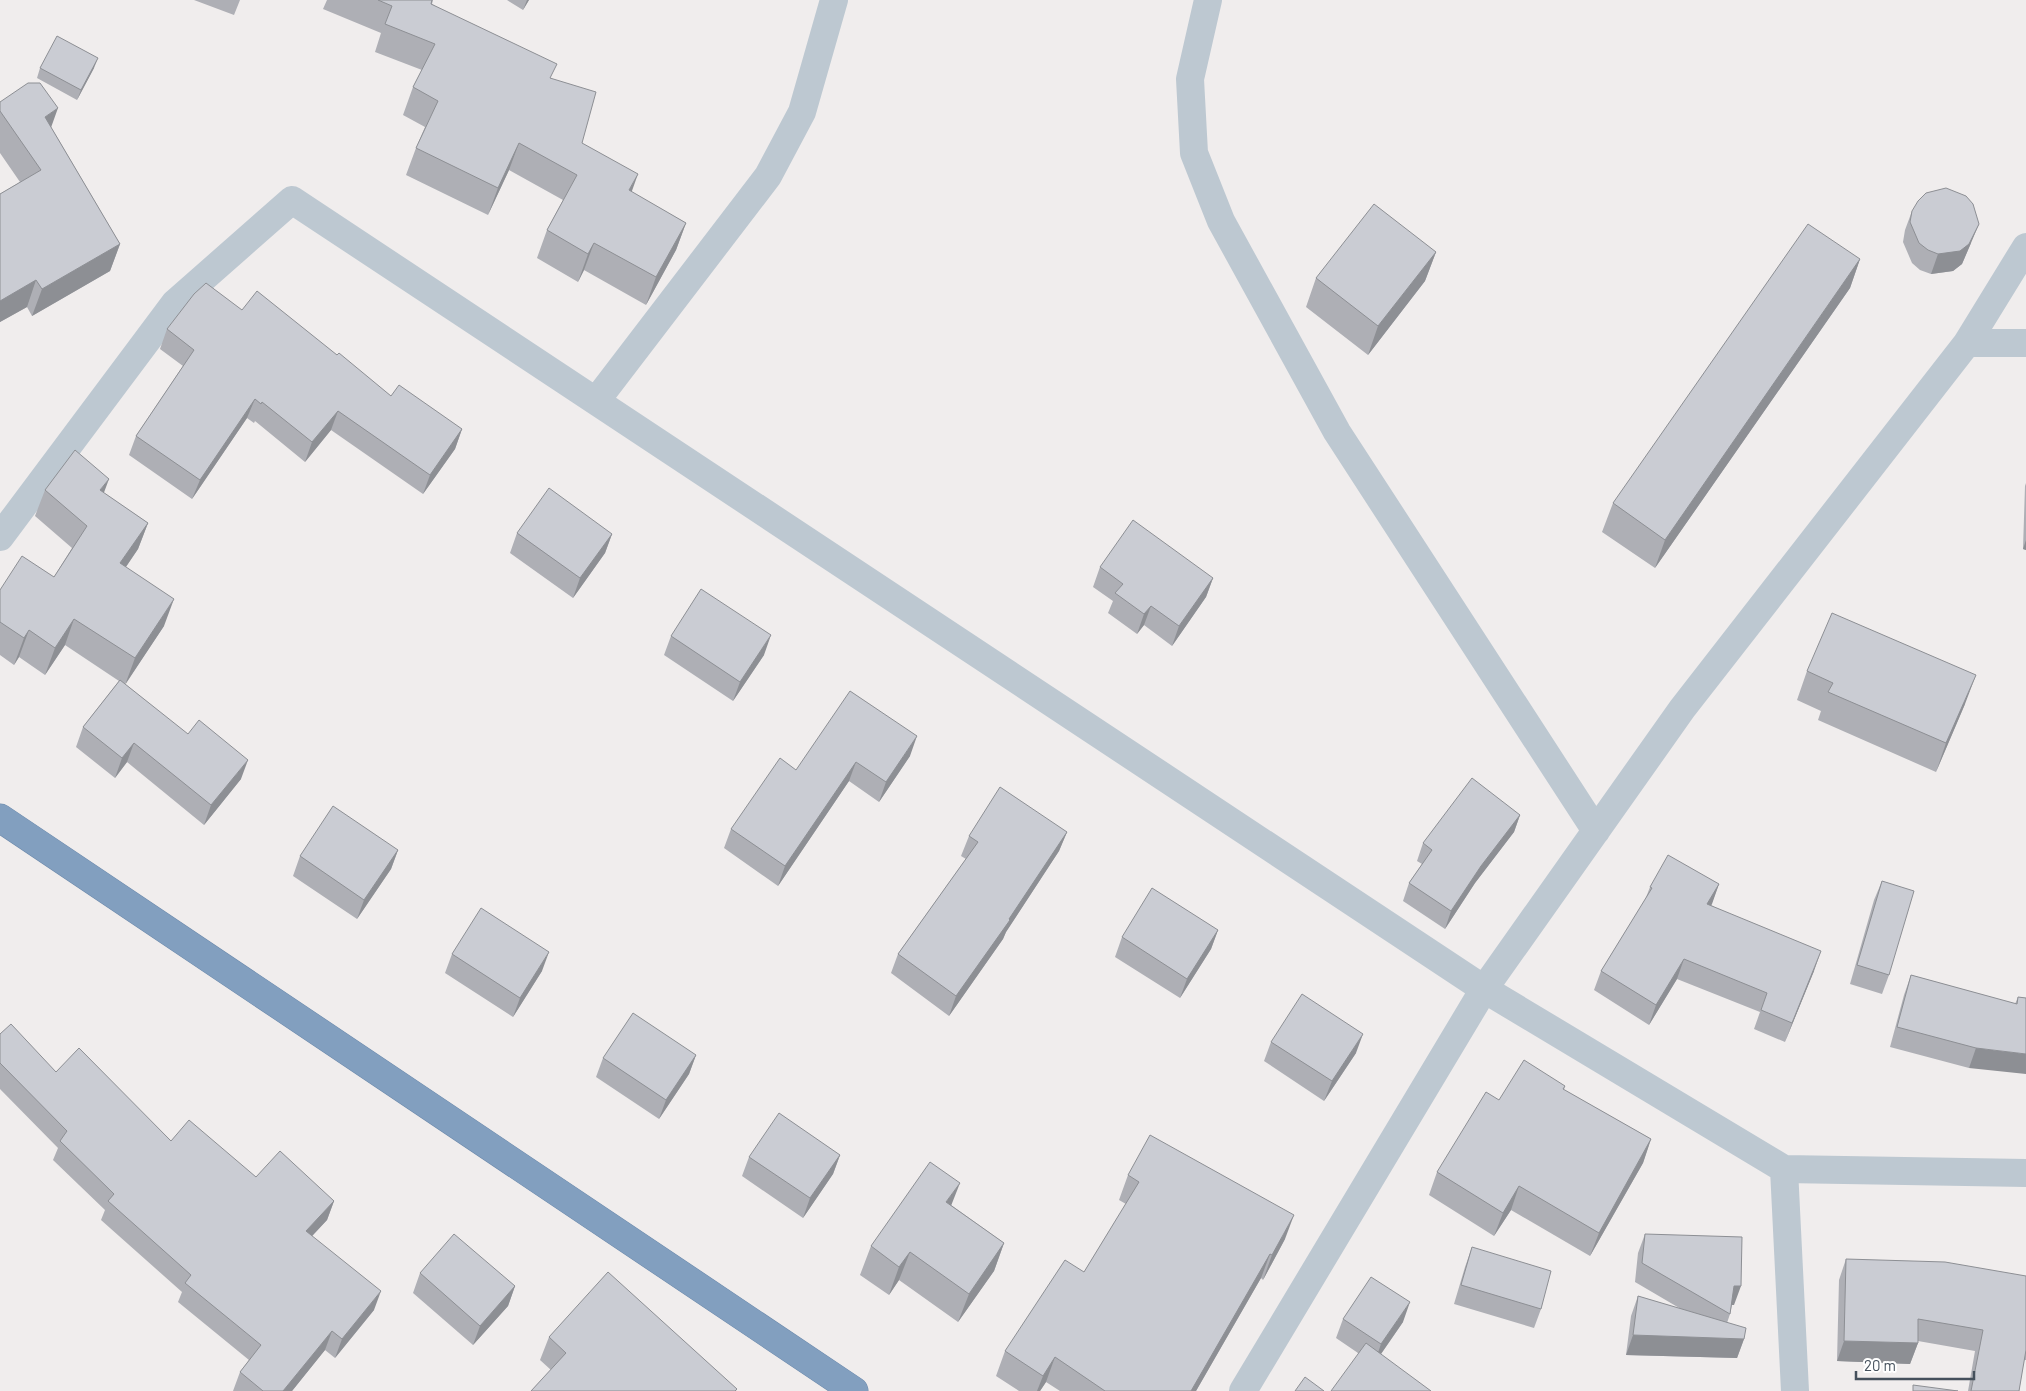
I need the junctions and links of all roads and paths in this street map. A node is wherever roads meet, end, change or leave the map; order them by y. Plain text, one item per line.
1 (834, 0) edge
2 (1208, 0) edge
3 (2026, 247) edge
4 (1967, 343) junction
5 (2026, 343) edge
6 (596, 401) junction
7 (0, 538) edge
8 (0, 818) edge
9 (1596, 832) junction
10 (1484, 989) junction
11 (1784, 1169) junction
12 (2026, 1173) edge
13 (854, 1391) edge
14 (1243, 1391) edge
15 (1795, 1391) edge

1 - 6 street
2 - 9 street
3 - 4 street
4 - 5 street
4 - 9 street
6 - 7 street
6 - 10 street
8 - 13 highway
9 - 10 street
10 - 11 street
10 - 14 street
11 - 12 street
11 - 15 street

